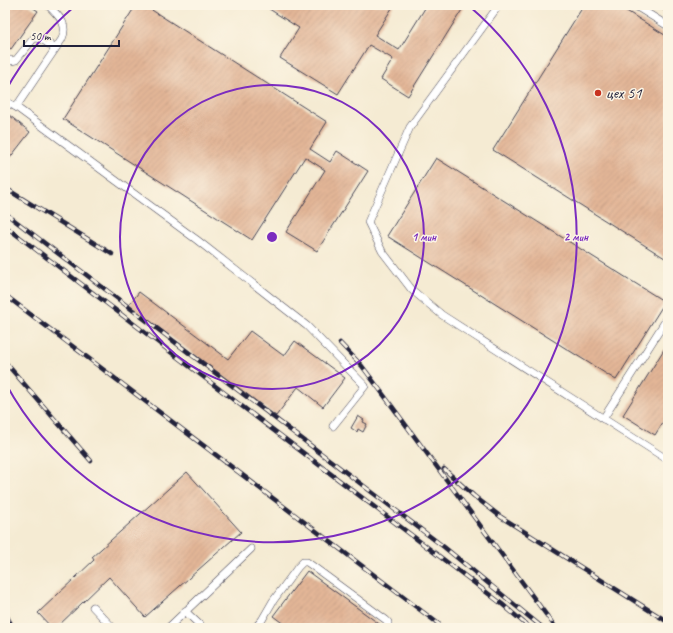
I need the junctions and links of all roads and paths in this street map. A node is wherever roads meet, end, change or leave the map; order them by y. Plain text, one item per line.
1 (48, 5) edge
2 (498, 5) edge
3 (634, 5) edge
4 (657, 5) edge
5 (668, 12) edge
6 (668, 26) edge
7 (55, 49) junction
8 (5, 58) edge
9 (5, 101) edge
10 (16, 107) junction
11 (668, 317) edge
12 (603, 419) junction
13 (333, 426) dead end
14 (668, 460) edge
15 (251, 549) dead end
16 (93, 607) dead end
17 (185, 611) junction
18 (113, 628) edge
19 (168, 628) edge
20 (203, 628) edge
21 (255, 628) edge
22 (388, 628) edge

1 - 7 lane
2 - 12 lane
3 - 6 lane
4 - 5 path
7 - 8 lane
7 - 10 lane
9 - 10 lane
10 - 13 lane
11 - 12 lane
12 - 14 lane
15 - 17 lane
16 - 18 lane
17 - 19 lane
17 - 20 lane
21 - 22 lane

